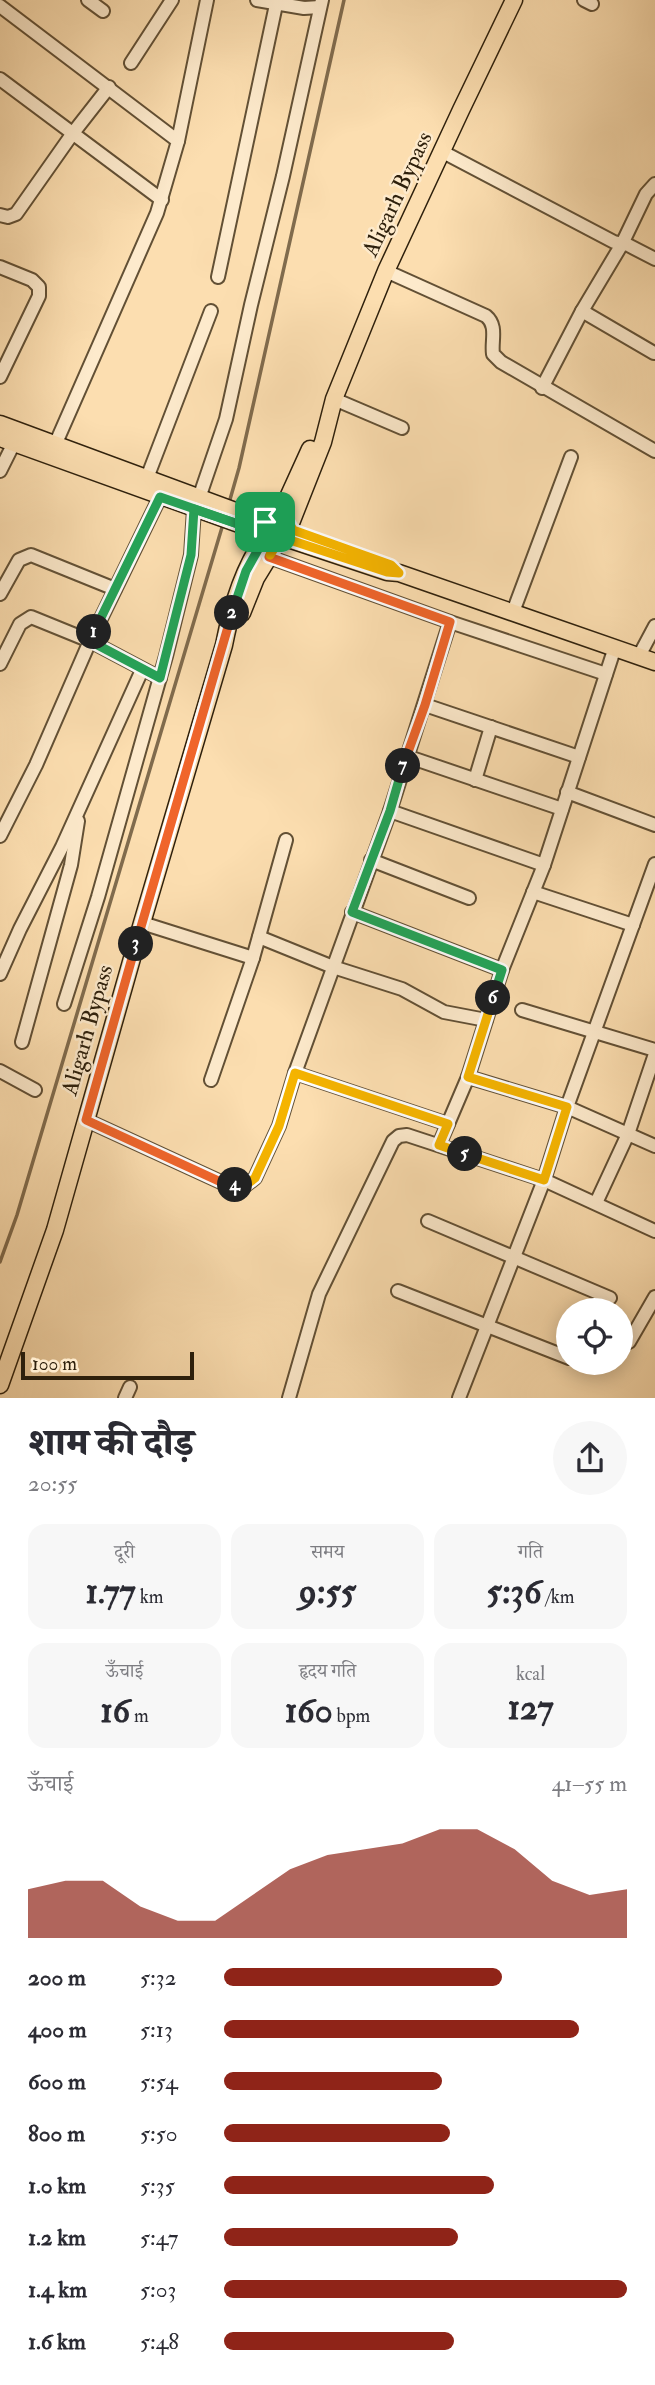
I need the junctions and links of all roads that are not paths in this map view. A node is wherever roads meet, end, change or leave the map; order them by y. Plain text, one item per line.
1 (88, 0) edge
2 (172, 0) edge
3 (207, 0) edge
4 (257, 0) edge
5 (514, 0) edge
6 (276, 2) edge
7 (321, 4) edge
8 (0, 6) edge
9 (103, 11) dead end
10 (131, 63) dead end
11 (0, 79) edge
12 (109, 88) junction
13 (73, 134) junction
14 (178, 141) junction
15 (441, 151) junction
16 (655, 184) edge
17 (162, 201) junction
18 (0, 215) edge
19 (622, 244) junction
20 (655, 259) edge
21 (0, 267) edge
22 (386, 271) junction
23 (218, 277) dead end
24 (211, 311) dead end
25 (582, 311) junction
26 (654, 352) edge
27 (0, 377) edge
28 (542, 388) junction
29 (333, 405) junction
30 (0, 424) edge
31 (402, 428) dead end
32 (11, 437) edge
33 (55, 445) junction
34 (655, 452) edge
35 (571, 457) dead end
36 (0, 471) edge
37 (147, 478) junction
38 (160, 497) junction
39 (203, 506) junction
40 (272, 532) junction
41 (115, 589) junction
42 (0, 594) edge
43 (513, 612) junction
44 (450, 622) junction
45 (655, 626) edge
46 (90, 641) junction
47 (615, 647) junction
48 (639, 656) junction
49 (655, 662) edge
50 (0, 664) edge
51 (142, 670) junction
52 (606, 674) junction
53 (160, 678) junction
54 (425, 705) junction
55 (491, 727) junction
56 (406, 756) junction
57 (579, 757) junction
58 (475, 779) junction
59 (567, 792) junction
60 (562, 809) junction
61 (79, 811) junction
62 (390, 811) junction
63 (655, 825) edge
64 (0, 836) edge
65 (286, 840) dead end
66 (371, 860) junction
67 (544, 864) junction
68 (655, 864) edge
69 (533, 891) junction
70 (469, 898) dead end
71 (352, 912) junction
72 (142, 923) junction
73 (633, 925) junction
74 (259, 937) junction
75 (253, 958) junction
76 (333, 967) junction
77 (502, 970) junction
78 (0, 974) edge
79 (64, 1004) dead end
80 (522, 1010) dead end
81 (486, 1020) junction
82 (594, 1030) junction
83 (22, 1042) dead end
84 (655, 1052) edge
85 (0, 1071) edge
86 (295, 1073) junction
87 (468, 1077) junction
88 (211, 1080) dead end
89 (35, 1090) dead end
90 (567, 1107) junction
91 (86, 1120) junction
92 (448, 1124) junction
93 (628, 1134) junction
94 (439, 1145) junction
95 (655, 1146) edge
96 (544, 1180) junction
97 (596, 1203) junction
98 (429, 1222) dead end
99 (655, 1231) edge
100 (514, 1258) junction
101 (398, 1291) dead end
102 (655, 1297) edge
103 (610, 1298) dead end
104 (488, 1326) junction
105 (633, 1335) edge
106 (556, 1353) edge
107 (0, 1385) edge
108 (289, 1398) edge
109 (459, 1398) edge

1 - 9 street
2 - 10 street
3 - 14 street
4 - 6 street
5 - 15 main road, Aligarh Bypass
6 - 7 street
6 - 23 street
7 - 39 street
8 - 12 street
11 - 13 street
12 - 13 street
12 - 14 street
13 - 17 street
13 - 18 street
14 - 17 street
15 - 19 street
15 - 22 main road, Aligarh Bypass
16 - 19 street
17 - 33 street
19 - 20 street
19 - 25 street
21 - 27 street
22 - 28 street
22 - 29 main road, Aligarh Bypass
24 - 37 street
25 - 26 street
25 - 28 street
28 - 34 street
29 - 31 street
29 - 40 main road, Aligarh Bypass
30 - 32 main road
32 - 33 main road
32 - 36 street
32 - 38 main road
33 - 37 main road
35 - 43 street
37 - 39 main road
38 - 39 main road
38 - 41 street
39 - 40 main road
39 - 53 street
40 - 43 main road
40 - 44 street
40 - 72 main road, Aligarh Bypass
41 - 42 street
41 - 46 street
43 - 47 main road
44 - 52 street
44 - 54 street
45 - 48 street
46 - 50 street
46 - 51 street
46 - 64 street
47 - 48 main road
47 - 52 street
48 - 49 main road
51 - 53 street
51 - 61 street
52 - 57 street
53 - 79 street
54 - 55 street
54 - 56 street
55 - 57 street
55 - 58 street
56 - 58 street
56 - 62 street
57 - 59 street
58 - 60 street
59 - 60 street
59 - 63 street
60 - 67 street
61 - 78 street
61 - 83 street
62 - 66 street
62 - 67 street
65 - 74 street
66 - 70 street
66 - 71 street
67 - 69 street
68 - 73 street
69 - 73 street
69 - 77 street
71 - 76 street
71 - 77 street
72 - 75 street
72 - 91 main road, Aligarh Bypass
73 - 82 street
74 - 75 street
74 - 76 street
75 - 88 street
76 - 81 street
76 - 86 street
77 - 81 street
80 - 82 street
81 - 87 street
82 - 84 street
82 - 90 street
84 - 93 street
85 - 89 street
86 - 91 street
86 - 92 street
87 - 90 street
87 - 92 street
90 - 93 street
90 - 96 street
91 - 107 main road, Aligarh Bypass
92 - 94 street
93 - 95 street
93 - 97 street
94 - 96 street
94 - 108 street
96 - 97 street
96 - 100 street
97 - 99 street
98 - 100 street
100 - 103 street
100 - 104 street
101 - 104 street
102 - 105 street
104 - 106 street
104 - 109 street

